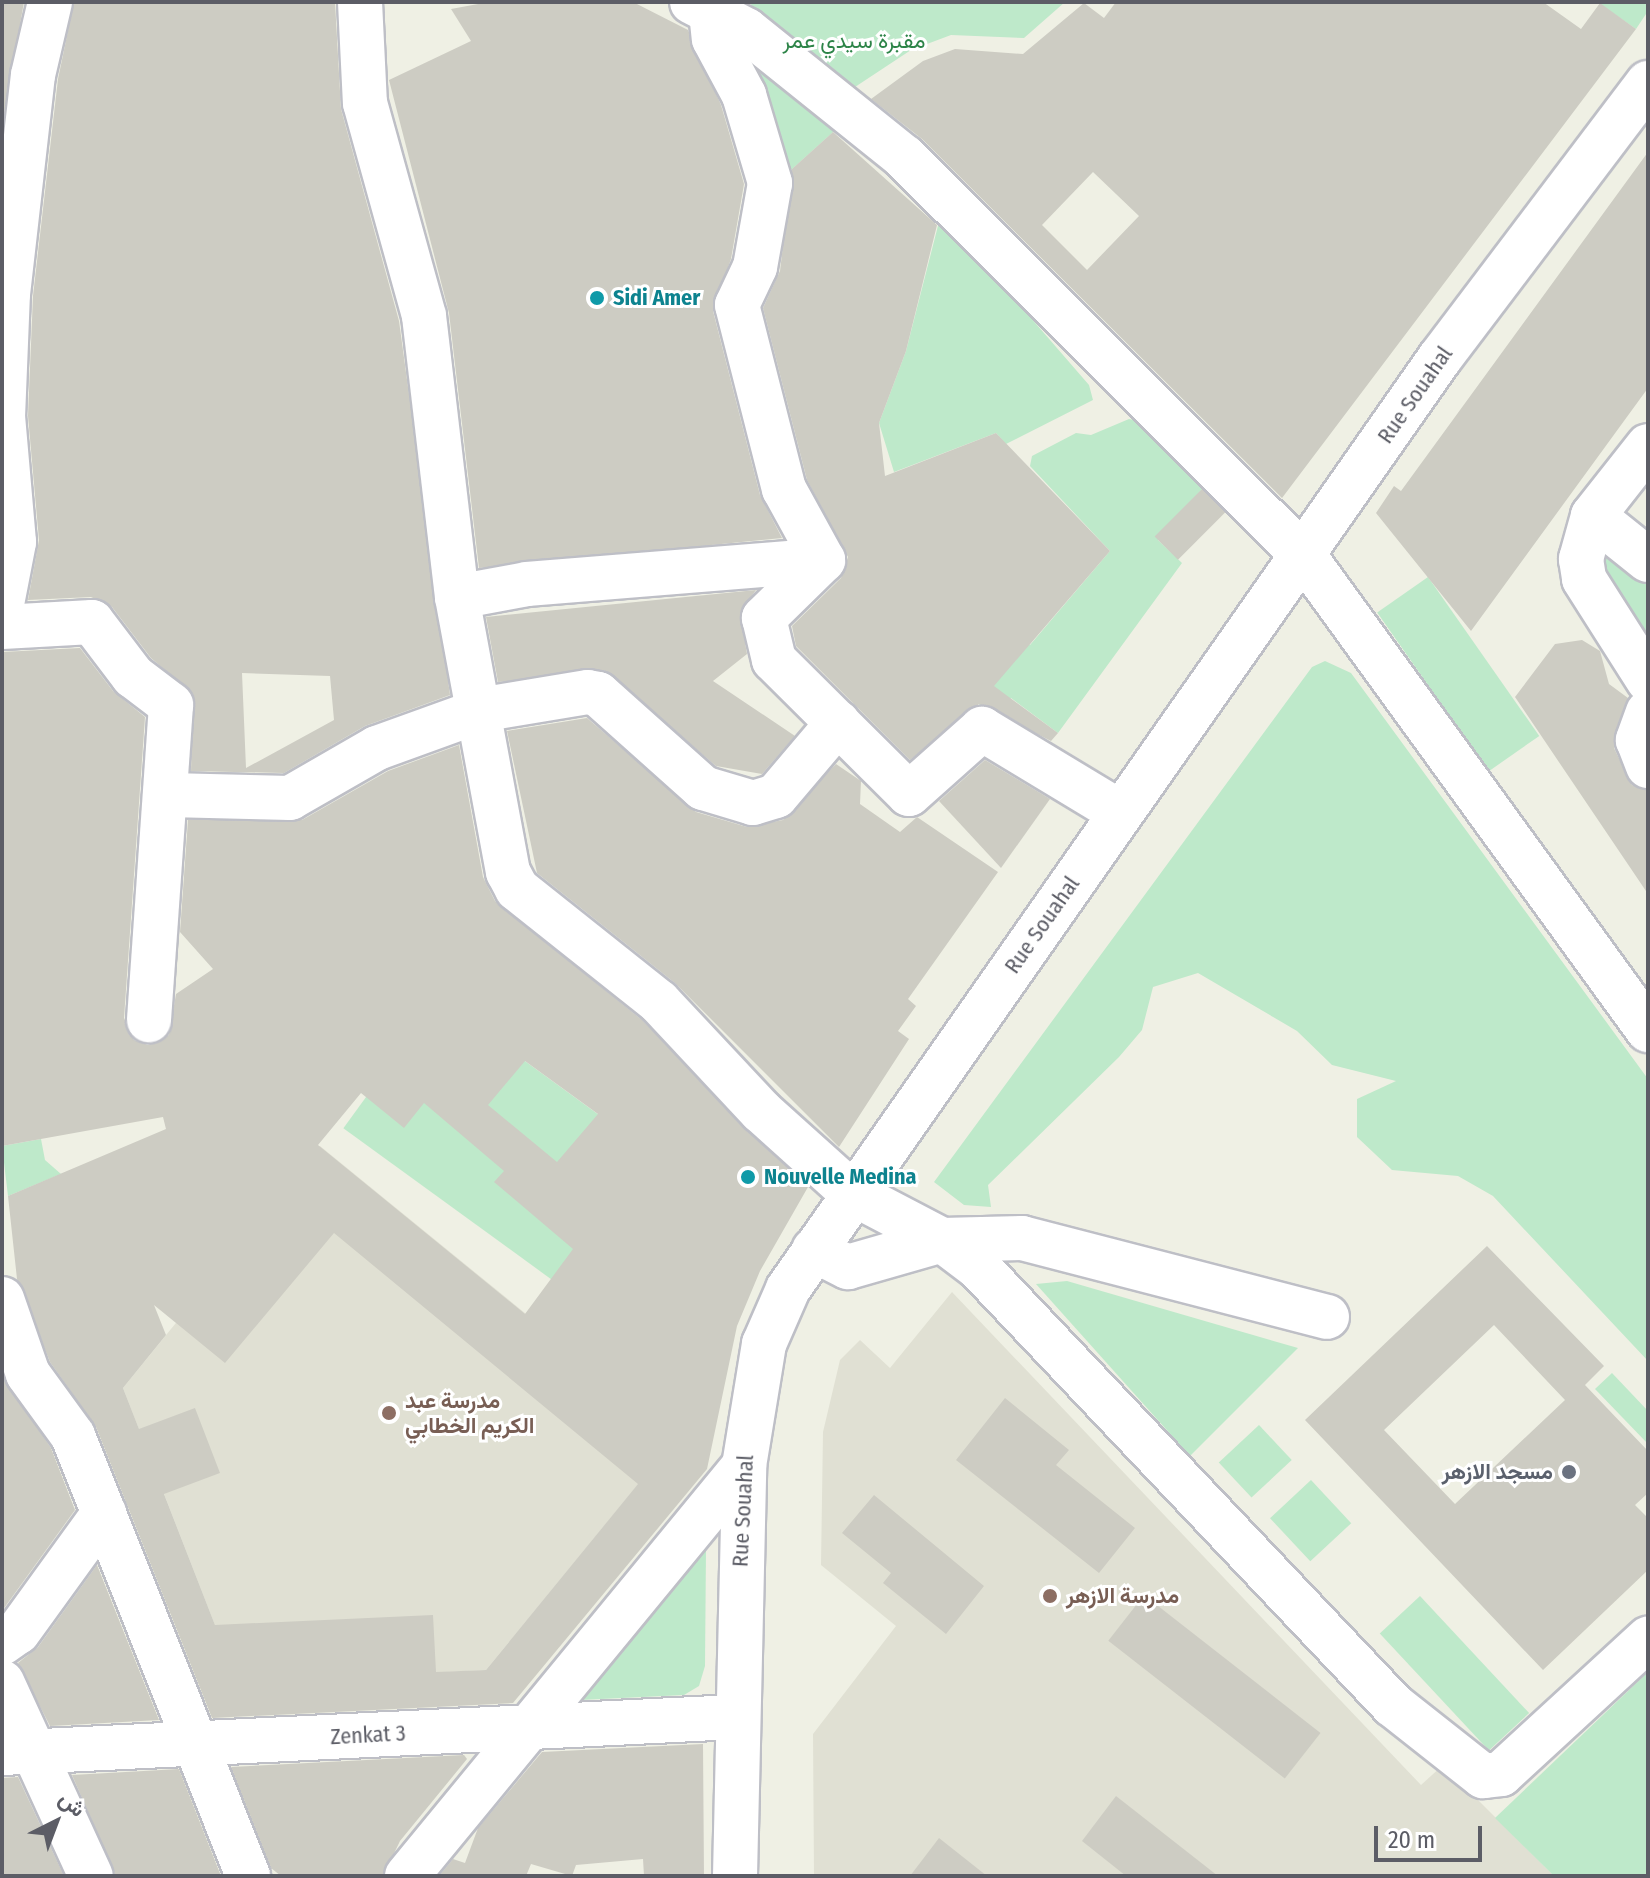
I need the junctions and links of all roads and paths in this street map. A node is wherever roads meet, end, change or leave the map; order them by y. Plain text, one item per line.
1 (50, 2) edge
2 (360, 2) edge
3 (702, 7) edge
4 (1648, 83) edge
5 (5, 294) edge
6 (1648, 446) edge
7 (1593, 516) junction
8 (1304, 556) junction
9 (823, 560) junction
10 (1648, 560) edge
11 (457, 597) junction
12 (2, 604) edge
13 (2, 627) edge
14 (1648, 680) edge
15 (1648, 712) edge
16 (476, 713) junction
17 (838, 723) junction
18 (1648, 766) edge
19 (169, 795) junction
20 (1121, 813) junction
21 (149, 1020) dead end
22 (1648, 1030) edge
23 (852, 1193) junction
24 (942, 1240) junction
25 (814, 1250) junction
26 (2, 1299) edge
27 (1327, 1317) dead end
28 (744, 1466) junction
29 (104, 1513) junction
30 (1648, 1639) edge
31 (2, 1643) edge
32 (2, 1682) edge
33 (735, 1717) junction
34 (528, 1727) junction
35 (196, 1744) junction
36 (20, 1752) edge
37 (91, 1876) edge
38 (248, 1876) edge
39 (407, 1876) edge
40 (735, 1876) edge

1 - 5 street
2 - 11 street
3 - 8 street
3 - 9 street
4 - 8 street, Rue Souahal
5 - 12 street
6 - 7 street
7 - 10 street
7 - 14 street
8 - 20 street, Rue Souahal
8 - 22 street
9 - 11 street
9 - 17 street
11 - 16 street
13 - 19 street
15 - 18 street
16 - 17 street
16 - 19 street
16 - 23 street
17 - 20 street
19 - 21 street
20 - 23 street, Rue Souahal
23 - 24 street
23 - 25 street, Rue Souahal
24 - 25 street
24 - 27 street
24 - 30 street
25 - 28 street, Rue Souahal
26 - 29 street
28 - 33 street, Rue Souahal
28 - 34 street
29 - 31 street
29 - 35 street
32 - 36 street
33 - 34 street, Zenkat 3
33 - 40 street, Rue Souahal
34 - 35 street, Zenkat 3
34 - 39 street
35 - 36 street, Zenkat 3
35 - 38 street
36 - 37 street

